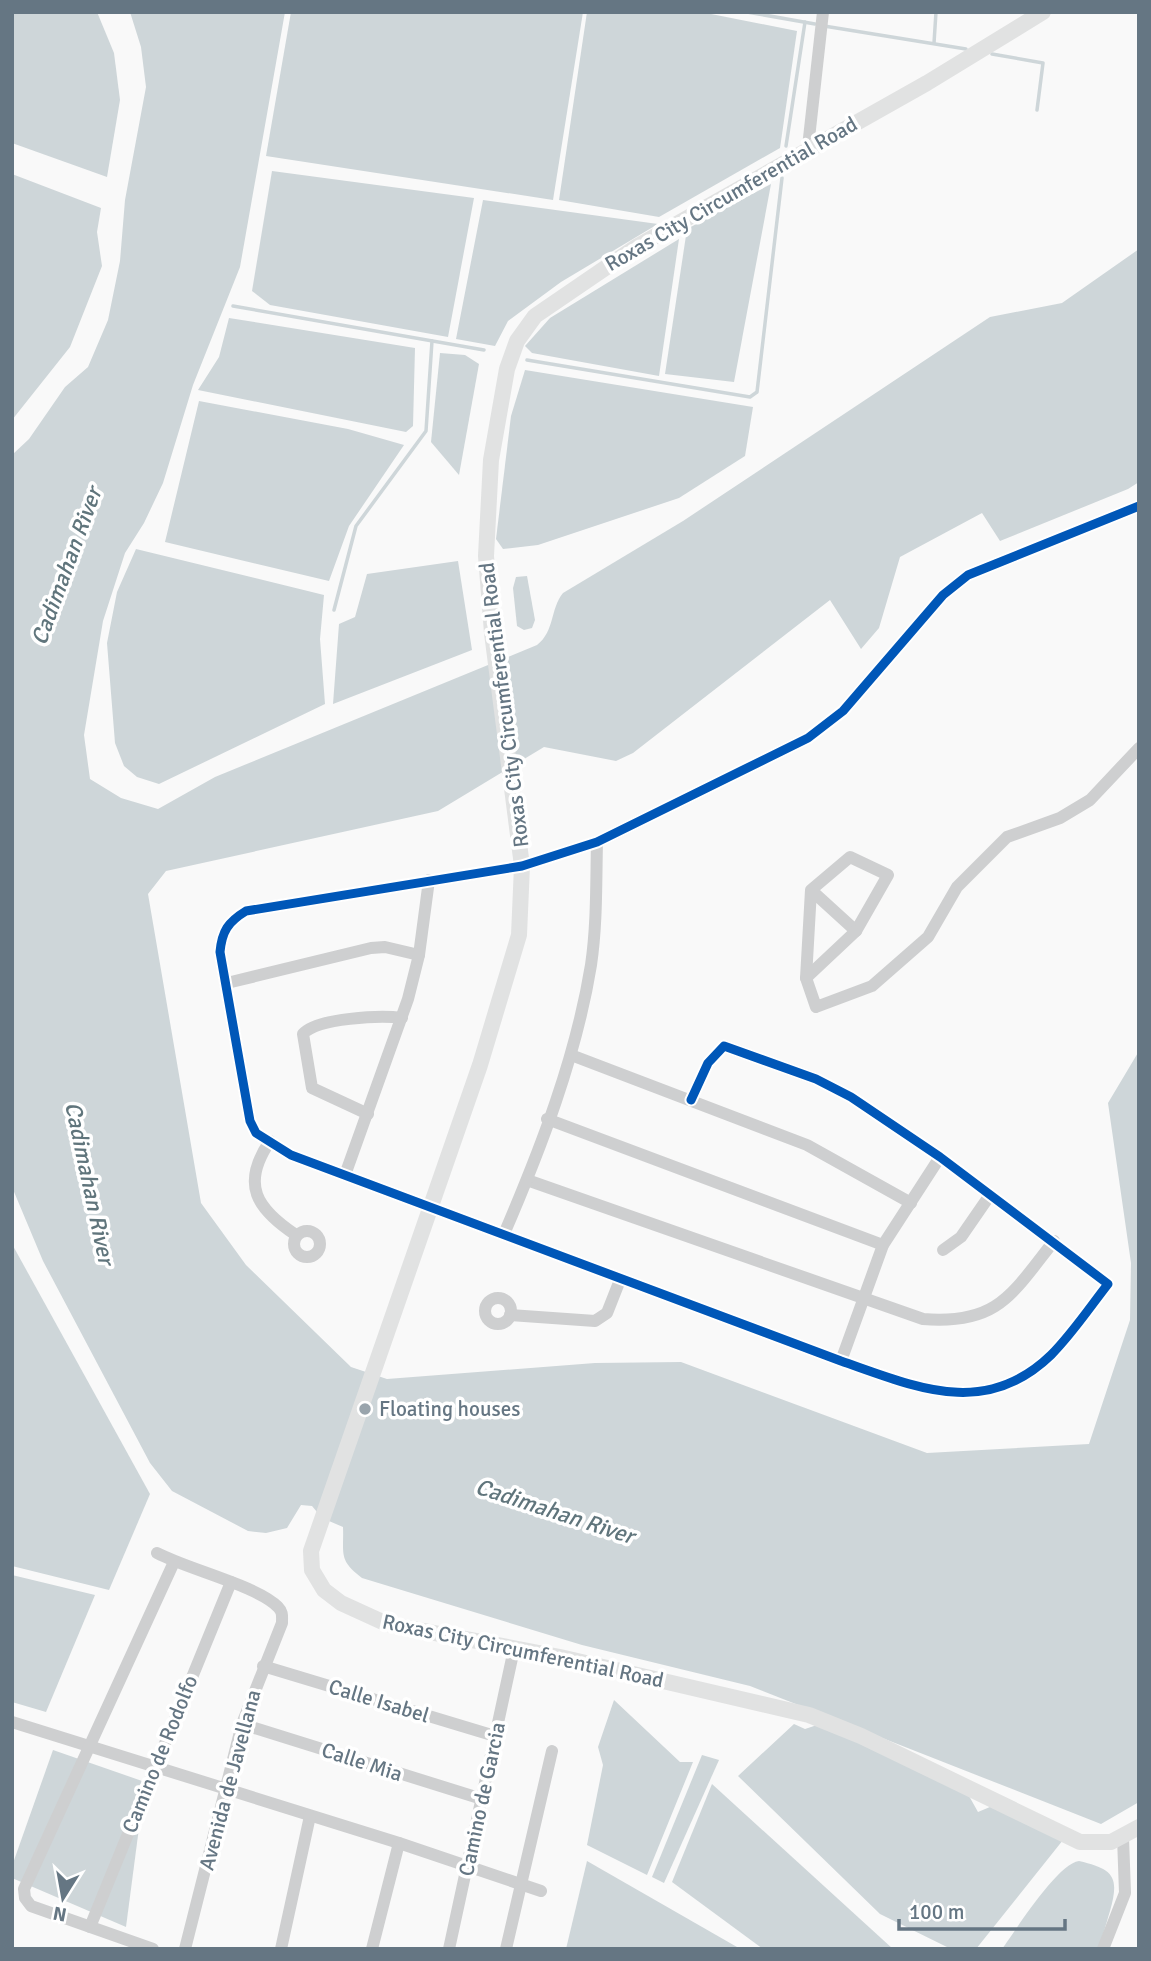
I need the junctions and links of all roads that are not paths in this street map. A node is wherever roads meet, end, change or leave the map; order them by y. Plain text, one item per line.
1 (823, 12) edge
2 (1043, 12) edge
3 (808, 147) junction
4 (1139, 506) edge
5 (1139, 748) edge
6 (597, 842) junction
7 (522, 866) junction
8 (429, 880) junction
9 (811, 890) junction
10 (856, 931) junction
11 (419, 955) junction
12 (806, 978) junction
13 (227, 984) junction
14 (402, 1018) junction
15 (571, 1055) junction
16 (691, 1100) junction
17 (368, 1114) junction
18 (547, 1119) junction
19 (270, 1141) junction
20 (940, 1157) junction
21 (345, 1175) junction
22 (527, 1180) junction
23 (990, 1195) junction
24 (911, 1203) junction
25 (430, 1206) junction
26 (504, 1234) junction
27 (296, 1235) dead end
28 (1054, 1241) junction
29 (883, 1245) junction
30 (943, 1250) dead end
31 (620, 1280) junction
32 (863, 1298) junction
33 (510, 1315) dead end
34 (841, 1361) junction
35 (157, 1553) dead end
36 (174, 1562) junction
37 (231, 1582) junction
38 (514, 1649) junction
39 (263, 1666) junction
40 (12, 1722) edge
41 (242, 1724) junction
42 (495, 1736) junction
43 (90, 1747) junction
44 (552, 1751) dead end
45 (153, 1768) junction
46 (226, 1790) junction
47 (482, 1799) junction
48 (310, 1816) junction
49 (1139, 1827) edge
50 (1123, 1837) junction
51 (399, 1843) junction
52 (469, 1867) junction
53 (520, 1884) junction
54 (541, 1891) dead end
55 (90, 1927) junction
56 (153, 1949) edge
57 (185, 1949) edge
58 (281, 1949) edge
59 (372, 1949) edge
60 (449, 1949) edge
61 (506, 1949) edge
62 (1103, 1949) edge

1 - 3 street
2 - 3 main road, Roxas City Circumferential Road
3 - 7 main road, Roxas City Circumferential Road
4 - 6 street
5 - 12 street
6 - 7 street
6 - 15 street
7 - 8 street
7 - 25 main road, Roxas City Circumferential Road
8 - 11 street
8 - 13 street
9 - 10 street
9 - 10 street
9 - 12 street
10 - 12 street
11 - 13 street
11 - 14 street
13 - 19 street
14 - 17 street
14 - 17 street
15 - 16 street
15 - 18 street
16 - 20 street
16 - 24 street
17 - 21 street
18 - 22 street
18 - 29 street
19 - 21 street
19 - 27 street
20 - 23 street
20 - 24 street
21 - 25 street
22 - 26 street
22 - 32 street
23 - 28 street
23 - 30 street
24 - 29 street
25 - 26 street
25 - 38 main road, Roxas City Circumferential Road
26 - 31 street
28 - 32 street
28 - 34 street
29 - 32 street
31 - 33 street
31 - 34 street
32 - 34 street
35 - 36 street
36 - 37 street
36 - 43 street
37 - 39 street, Avenida de Javellana
37 - 45 street, Camino de Rodolfo
38 - 42 street, Camino de Garcia
38 - 50 main road, Roxas City Circumferential Road
39 - 41 street, Avenida de Javellana
39 - 42 street, Calle Isabel
40 - 43 street
41 - 46 street, Avenida de Javellana
41 - 47 street, Calle Mia
42 - 47 street, Camino de Garcia
43 - 45 street
43 - 55 street
44 - 53 street
45 - 46 street
45 - 55 street, Camino de Rodolfo
46 - 48 street
46 - 57 street, Avenida de Javellana
47 - 52 street, Camino de Garcia
48 - 51 street
48 - 58 street
49 - 50 main road, Roxas City Circumferential Road
50 - 62 street
51 - 52 street
51 - 59 street
52 - 53 street
52 - 60 street, Camino de Garcia
53 - 54 street
53 - 61 street
55 - 56 street

